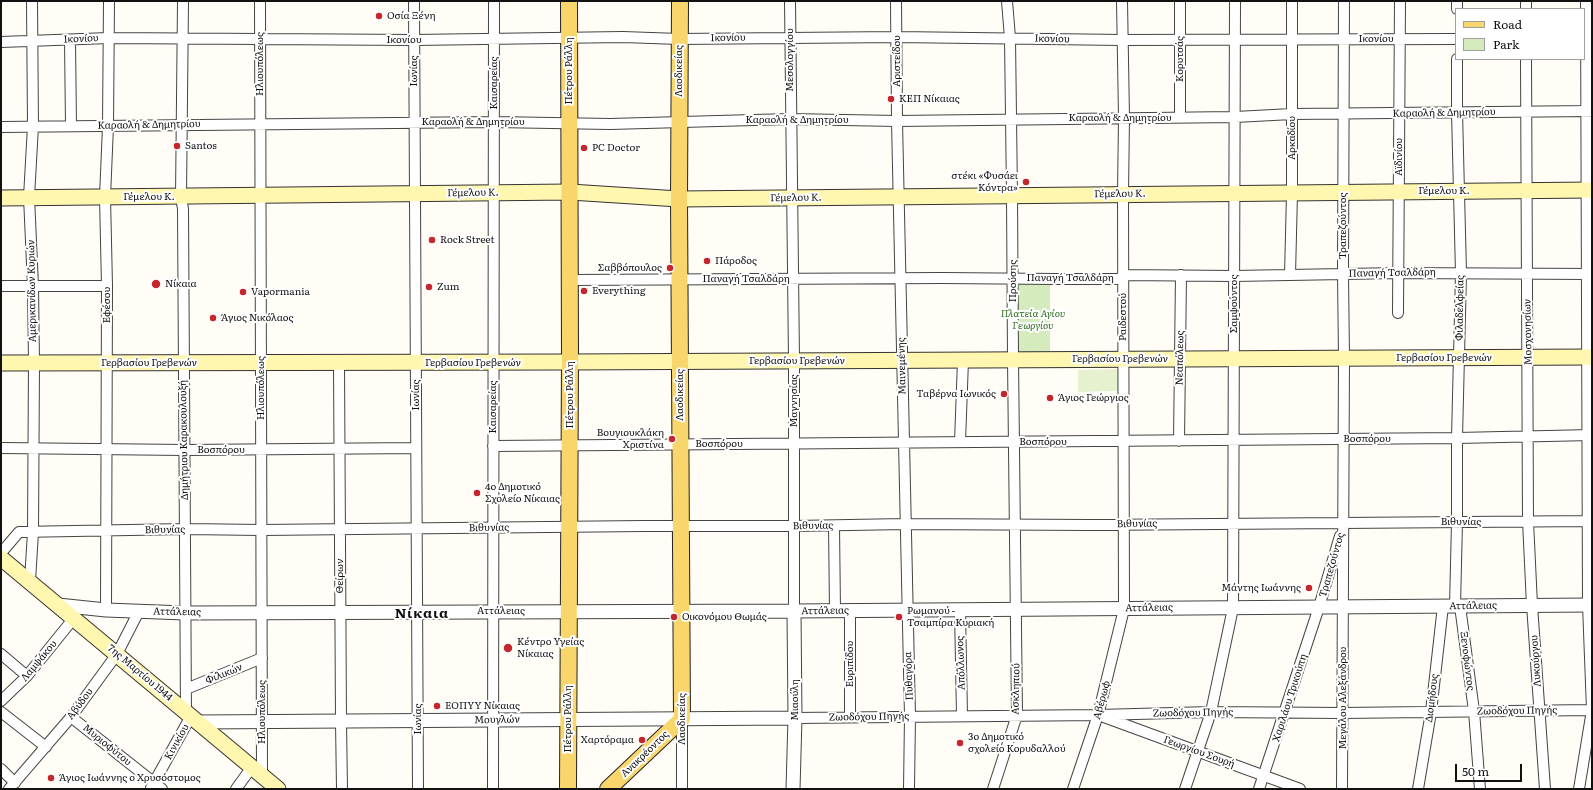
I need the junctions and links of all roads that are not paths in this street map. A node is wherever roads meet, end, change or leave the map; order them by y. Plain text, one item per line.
1 (32, 1) edge
2 (109, 1) edge
3 (183, 1) edge
4 (260, 1) edge
5 (414, 1) edge
6 (494, 1) edge
7 (569, 1) edge
8 (680, 1) edge
9 (790, 1) edge
10 (896, 1) edge
11 (1007, 1) edge
12 (1122, 1) edge
13 (1180, 1) edge
14 (1235, 1) edge
15 (1292, 1) edge
16 (1344, 1) edge
17 (1400, 1) edge
18 (1586, 1) edge
19 (896, 37) junction
20 (109, 38) junction
21 (569, 38) junction
22 (790, 38) junction
23 (1010, 38) junction
24 (182, 39) junction
25 (260, 39) junction
26 (494, 39) junction
27 (680, 39) junction
28 (1344, 39) junction
29 (1399, 39) junction
30 (1455, 39) edge
31 (1587, 39) edge
32 (70, 40) junction
33 (414, 40) junction
34 (1122, 40) junction
35 (1180, 40) junction
36 (1236, 40) junction
37 (1292, 40) junction
38 (1, 42) edge
39 (32, 42) junction
40 (1457, 60) edge
41 (1526, 60) edge
42 (1589, 111) edge
43 (1457, 112) junction
44 (1526, 112) junction
45 (1399, 113) junction
46 (1292, 114) junction
47 (1344, 114) junction
48 (1180, 117) junction
49 (1235, 117) junction
50 (1124, 118) junction
51 (790, 119) junction
52 (1011, 119) junction
53 (897, 121) junction
54 (494, 122) junction
55 (414, 123) junction
56 (569, 123) junction
57 (679, 123) junction
58 (260, 124) junction
59 (182, 125) junction
60 (33, 126) junction
61 (71, 126) junction
62 (108, 126) junction
63 (1, 127) edge
64 (1589, 190) edge
65 (1459, 191) junction
66 (1527, 191) junction
67 (570, 192) junction
68 (1292, 192) junction
69 (1343, 192) junction
70 (1398, 192) junction
71 (494, 193) junction
72 (1235, 193) junction
73 (415, 194) junction
74 (1123, 194) junction
75 (1012, 195) junction
76 (260, 196) junction
77 (899, 196) junction
78 (29, 197) junction
79 (105, 197) junction
80 (182, 197) junction
81 (1, 198) edge
82 (792, 198) junction
83 (679, 199) junction
84 (1398, 273) junction
85 (1461, 273) junction
86 (1343, 274) junction
87 (1527, 274) junction
88 (1590, 274) edge
89 (1123, 275) junction
90 (1181, 275) junction
91 (1290, 275) junction
92 (1234, 276) junction
93 (1012, 278) junction
94 (680, 279) junction
95 (793, 279) junction
96 (901, 279) junction
97 (570, 280) junction
98 (1, 286) edge
99 (33, 286) junction
100 (107, 286) junction
101 (1398, 313) dead end
102 (1459, 357) junction
103 (1528, 357) junction
104 (1590, 357) edge
105 (1344, 358) junction
106 (1123, 359) junction
107 (1180, 359) junction
108 (1234, 359) junction
109 (902, 360) junction
110 (963, 360) junction
111 (1013, 360) junction
112 (794, 361) junction
113 (570, 362) junction
114 (680, 362) junction
115 (1, 363) edge
116 (34, 363) junction
117 (107, 363) junction
118 (183, 363) junction
119 (261, 363) junction
120 (339, 363) junction
121 (416, 363) junction
122 (494, 363) junction
123 (1590, 435) edge
124 (1528, 436) junction
125 (1456, 438) junction
126 (1343, 439) junction
127 (1234, 440) junction
128 (1124, 441) junction
129 (1179, 441) junction
130 (960, 442) junction
131 (1014, 442) junction
132 (904, 443) junction
133 (794, 444) junction
134 (681, 445) junction
135 (493, 446) junction
136 (570, 446) junction
137 (1, 448) edge
138 (34, 448) junction
139 (107, 448) junction
140 (340, 448) junction
141 (416, 448) junction
142 (185, 450) junction
143 (261, 450) junction
144 (1590, 521) edge
145 (1344, 522) junction
146 (1457, 522) junction
147 (1528, 522) junction
148 (1234, 523) junction
149 (905, 524) junction
150 (1124, 524) junction
151 (1016, 525) junction
152 (794, 526) junction
153 (834, 526) junction
154 (569, 527) junction
155 (681, 527) junction
156 (493, 528) junction
157 (185, 529) junction
158 (340, 529) junction
159 (417, 529) junction
160 (107, 530) junction
161 (262, 530) junction
162 (34, 532) junction
163 (1, 553) edge
164 (1, 558) edge
165 (30, 581) junction
166 (58, 605) junction
167 (1532, 605) junction
168 (1590, 605) edge
169 (1453, 606) junction
170 (1319, 607) junction
171 (1343, 607) junction
172 (1233, 608) junction
173 (1017, 609) junction
174 (1124, 609) junction
175 (106, 610) junction
176 (907, 610) junction
177 (960, 610) junction
178 (139, 611) junction
179 (682, 611) junction
180 (835, 611) junction
181 (850, 611) junction
182 (340, 612) junction
183 (417, 612) junction
184 (493, 612) junction
185 (569, 612) junction
186 (794, 612) junction
187 (185, 613) junction
188 (262, 613) junction
189 (74, 618) junction
190 (1, 654) edge
191 (117, 654) junction
192 (262, 658) junction
193 (27, 676) junction
194 (1591, 685) edge
195 (186, 689) junction
196 (1, 701) edge
197 (1540, 710) junction
198 (1592, 710) edge
199 (1474, 711) junction
200 (1, 712) edge
201 (1210, 712) junction
202 (1286, 712) junction
203 (1431, 712) junction
204 (1343, 713) junction
205 (1017, 715) junction
206 (1098, 715) junction
207 (910, 716) junction
208 (962, 716) junction
209 (71, 717) junction
210 (192, 717) junction
211 (850, 717) junction
212 (795, 718) junction
213 (682, 719) junction
214 (493, 720) junction
215 (568, 720) junction
216 (418, 721) junction
217 (262, 722) junction
218 (341, 722) junction
219 (46, 747) junction
220 (1198, 752) junction
221 (1, 769) edge
222 (257, 771) junction
223 (1264, 776) junction
224 (12, 786) edge
225 (155, 787) edge
226 (236, 789) edge
227 (278, 789) edge
228 (342, 789) edge
229 (418, 789) edge
230 (493, 789) edge
231 (568, 789) edge
232 (608, 789) edge
233 (682, 789) edge
234 (792, 789) edge
235 (909, 789) edge
236 (993, 789) edge
237 (1073, 789) edge
238 (1185, 789) edge
239 (1259, 789) edge
240 (1300, 789) edge
241 (1342, 789) edge
242 (1418, 789) edge
243 (1480, 789) edge
244 (1545, 789) edge
245 (1579, 789) edge

1 - 39 street, Αμερικανίδων Κυριών
2 - 20 street, Εφέσου
3 - 24 street, Δημήτριου Καρακουλουξή
4 - 25 street, Ηλιουπόλεως
5 - 33 street, Ιωνίας
6 - 26 street, Καισαρείας
7 - 21 main road, Πέτρου Ράλλη
8 - 27 main road, Λαοδικείας
9 - 22 street, Μεσολογγίου
10 - 19 street, Αριστείδου
11 - 23 street, Προύσης
12 - 34 street, Ραιδεστού
13 - 35 street, Κορυτσάς
14 - 36 street, Σαμψούντος
15 - 37 street, Αρκαδίου
16 - 28 street, Τραπεζούντος
17 - 29 street, Αϊδινίου
18 - 31 street
19 - 22 street, Ικονίου
19 - 23 street, Ικονίου
19 - 53 street, Αριστείδου
20 - 24 street, Ικονίου
20 - 32 street, Ικονίου
20 - 62 street, Εφέσου
21 - 26 street, Ικονίου
21 - 27 street, Ικονίου
21 - 56 main road, Πέτρου Ράλλη
22 - 27 street, Ικονίου
22 - 51 street, Μεσολογγίου
23 - 34 street, Ικονίου
23 - 52 street, Προύσης
24 - 25 street, Ικονίου
24 - 59 street, Δημήτριου Καρακουλουξή
25 - 33 street, Ικονίου
25 - 58 street, Ηλιουπόλεως
26 - 33 street, Ικονίου
26 - 54 street, Καισαρείας
27 - 57 main road, Λαοδικείας
28 - 29 street, Ικονίου
28 - 37 street, Ικονίου
28 - 47 street, Τραπεζούντος
29 - 30 street, Ικονίου
29 - 45 street, Αϊδινίου
31 - 42 street
32 - 39 street, Ικονίου
32 - 61 street
33 - 55 street, Ιωνίας
34 - 35 street, Ικονίου
34 - 50 street, Ραιδεστού
35 - 36 street, Ικονίου
35 - 48 street, Κορυτσάς
36 - 37 street, Ικονίου
36 - 49 street, Σαμψούντος
37 - 46 street, Αρκαδίου
38 - 39 street, Ικονίου
39 - 60 street, Αμερικανίδων Κυριών
40 - 43 street, Φιλαδελφείας
41 - 44 street, Μοσχονησίων
42 - 44 street, Καραολή & Δημητρίου
42 - 64 street
43 - 44 street, Καραολή & Δημητρίου
43 - 45 street, Καραολή & Δημητρίου
43 - 65 street, Φιλαδελφείας
44 - 66 street, Μοσχονησίων
45 - 47 street, Καραολή & Δημητρίου
45 - 70 street, Αϊδινίου
46 - 47 street, Καραολή & Δημητρίου
46 - 49 street, Καραολή & Δημητρίου
46 - 68 street, Αρκαδίου
47 - 69 street, Τραπεζούντος
48 - 49 street, Καραολή & Δημητρίου
48 - 50 street, Καραολή & Δημητρίου
49 - 72 street, Σαμψούντος
50 - 52 street, Καραολή & Δημητρίου
50 - 74 street, Ραιδεστού
51 - 53 street, Καραολή & Δημητρίου
51 - 57 street, Καραολή & Δημητρίου
51 - 82 street, Μαγνησίας
52 - 53 street, Καραολή & Δημητρίου
52 - 75 street, Προύσης
53 - 77 street, Μαινεμένης
54 - 55 street, Καραολή & Δημητρίου
54 - 56 street, Καραολή & Δημητρίου
54 - 71 street, Καισαρείας
55 - 58 street, Καραολή & Δημητρίου
55 - 73 street, Ιωνίας
56 - 57 street, Καραολή & Δημητρίου
56 - 67 main road, Πέτρου Ράλλη
57 - 83 main road, Λαοδικείας
58 - 59 street, Καραολή & Δημητρίου
58 - 76 street, Ηλιουπόλεως
59 - 62 street, Καραολή & Δημητρίου
59 - 80 street, Δημήτριου Καρακουλουξή
60 - 61 street, Καραολή & Δημητρίου
60 - 63 street, Καραολή & Δημητρίου
60 - 78 street, Αμερικανίδων Κυριών
61 - 62 street, Καραολή & Δημητρίου
62 - 79 street, Εφέσου
64 - 66 main road, Γέμελου Κ.
64 - 88 street
65 - 66 main road, Γέμελου Κ.
65 - 70 main road, Γέμελου Κ.
65 - 85 street, Φιλαδελφείας
66 - 87 street, Μοσχονησίων
67 - 71 main road, Γέμελου Κ.
67 - 83 main road, Γέμελου Κ.
67 - 97 main road, Πέτρου Ράλλη
68 - 69 main road, Γέμελου Κ.
68 - 72 main road, Γέμελου Κ.
68 - 91 street, Αρκαδίου
69 - 70 main road, Γέμελου Κ.
69 - 86 street, Τραπεζούντος
70 - 84 street, Αϊδινίου
71 - 73 main road, Γέμελου Κ.
71 - 122 street, Καισαρείας
72 - 74 main road, Γέμελου Κ.
72 - 92 street, Σαμψούντος
73 - 76 main road, Γέμελου Κ.
73 - 121 street, Ιωνίας
74 - 75 main road, Γέμελου Κ.
74 - 89 street, Ραιδεστού
75 - 77 main road, Γέμελου Κ.
75 - 93 street, Προύσης
76 - 80 main road, Γέμελου Κ.
76 - 119 street, Ηλιουπόλεως
77 - 82 main road, Γέμελου Κ.
77 - 96 street, Μαινεμένης
78 - 79 main road, Γέμελου Κ.
78 - 81 main road, Γέμελου Κ.
78 - 99 street, Αμερικανίδων Κυριών
79 - 80 main road, Γέμελου Κ.
79 - 100 street, Εφέσου
80 - 118 street, Δημήτριου Καρακουλουξή
82 - 83 main road, Γέμελου Κ.
82 - 95 street, Μαγνησίας
83 - 94 main road, Λαοδικείας
84 - 85 street, Παναγή Τσαλδάρη
84 - 86 street, Παναγή Τσαλδάρη
84 - 101 street, Αϊδινίου
85 - 87 street, Παναγή Τσαλδάρη
85 - 102 street, Φιλαδελφείας
86 - 91 street, Παναγή Τσαλδάρη
86 - 105 street, Τραπεζούντος
87 - 88 street, Παναγή Τσαλδάρη
87 - 103 street, Μοσχονησίων
88 - 104 street
89 - 90 street, Παναγή Τσαλδάρη
89 - 93 street, Παναγή Τσαλδάρη
89 - 106 street, Ραιδεστού
90 - 92 street, Παναγή Τσαλδάρη
90 - 107 street, Νεαπόλεως
91 - 92 street, Παναγή Τσαλδάρη
92 - 108 street, Σαμψούντος
93 - 96 street, Παναγή Τσαλδάρη
93 - 111 street, Προύσης
94 - 95 street, Παναγή Τσαλδάρη
94 - 97 street, Παναγή Τσαλδάρη
94 - 114 main road, Λαοδικείας
95 - 96 street, Παναγή Τσαλδάρη
95 - 112 street, Μαγνησίας
96 - 109 street, Μαινεμένης
97 - 113 main road, Πέτρου Ράλλη
98 - 99 street
99 - 100 street
99 - 116 street, Αμερικανίδων Κυριών
100 - 117 street, Εφέσου
102 - 103 main road, Γερβασίου Γρεβενών
102 - 105 main road, Γερβασίου Γρεβενών
102 - 125 street, Φιλαδελφείας
103 - 104 main road, Γερβασίου Γρεβενών
103 - 124 street, Μοσχονησίων
104 - 123 street
105 - 108 main road, Γερβασίου Γρεβενών
105 - 126 street, Τραπεζούντος
106 - 107 main road, Γερβασίου Γρεβενών
106 - 111 main road, Γερβασίου Γρεβενών
106 - 128 street, Ραιδεστού
107 - 108 main road, Γερβασίου Γρεβενών
107 - 129 street, Νεαπόλεως
108 - 127 street, Σαμψούντος
109 - 110 main road, Γερβασίου Γρεβενών
109 - 112 main road, Γερβασίου Γρεβενών
109 - 132 street, Μαινεμένης
110 - 111 main road, Γερβασίου Γρεβενών
110 - 130 street
111 - 131 street, Προύσης
112 - 114 main road, Γερβασίου Γρεβενών
112 - 133 street, Μαγνησίας
113 - 114 main road, Γερβασίου Γρεβενών
113 - 122 main road, Γερβασίου Γρεβενών
113 - 136 main road, Πέτρου Ράλλη
114 - 134 main road, Λαοδικείας
115 - 116 main road, Γερβασίου Γρεβενών
116 - 117 main road, Γερβασίου Γρεβενών
116 - 138 street, Αμερικανίδων Κυριών
117 - 118 main road, Γερβασίου Γρεβενών
117 - 139 street, Εφέσου
118 - 119 main road, Γερβασίου Γρεβενών
118 - 142 street, Δημήτριου Καρακουλουξή
119 - 120 main road, Γερβασίου Γρεβενών
119 - 143 street, Ηλιουπόλεως
120 - 121 main road, Γερβασίου Γρεβενών
120 - 140 street, Θείρων
121 - 122 main road, Γερβασίου Γρεβενών
121 - 141 street, Ιωνίας
122 - 135 street, Καισαρείας
123 - 124 street, Βοσπόρου
123 - 144 street
124 - 125 street, Βοσπόρου
124 - 147 street, Μοσχονησίων
125 - 126 street, Βοσπόρου
125 - 146 street, Φιλαδελφείας
126 - 127 street, Βοσπόρου
126 - 145 street, Τραπεζούντος
127 - 129 street, Βοσπόρου
127 - 148 street, Σαμψούντος
128 - 129 street, Βοσπόρου
128 - 131 street, Βοσπόρου
128 - 150 street, Ραιδεστού
130 - 131 street, Βοσπόρου
130 - 132 street, Βοσπόρου
131 - 151 street, Προύσης
132 - 133 street, Βοσπόρου
132 - 149 street, Μαινεμένης
133 - 134 street, Βοσπόρου
133 - 152 street, Μαγνησίας
134 - 136 street, Βοσπόρου
134 - 155 main road, Λαοδικείας
135 - 136 street, Βοσπόρου
135 - 156 street, Καισαρείας
136 - 154 main road, Πέτρου Ράλλη
137 - 138 street, Βοσπόρου
138 - 139 street, Βοσπόρου
138 - 162 street, Αμερικανίδων Κυριών
139 - 142 street, Βοσπόρου
139 - 160 street, Εφέσου
140 - 141 street, Βοσπόρου
140 - 143 street, Βοσπόρου
140 - 158 street, Θείρων
141 - 159 street, Ιωνίας
142 - 143 street, Βοσπόρου
142 - 157 street, Δημήτριου Καρακουλουξή
143 - 161 street, Ηλιουπόλεως
144 - 147 street, Βιθυνίας
144 - 168 street
145 - 146 street, Βιθυνίας
145 - 148 street, Βιθυνίας
145 - 170 street, Τραπεζούντος
145 - 171 street, Τραπεζούντος
146 - 147 street, Βιθυνίας
146 - 169 street, Φιλαδελφείας
147 - 167 street, Μοσχονησίων
148 - 150 street, Βιθυνίας
148 - 172 street, Σαμψούντος
149 - 151 street, Βιθυνίας
149 - 153 street, Βιθυνίας
149 - 176 street, Μαινεμένης
150 - 151 street, Βιθυνίας
150 - 174 street, Ραιδεστού
151 - 173 street, Προύσης
152 - 153 street, Βιθυνίας
152 - 155 street, Βιθυνίας
152 - 186 street, Μαγνησίας
153 - 180 street
154 - 155 street, Βιθυνίας
154 - 156 street, Βιθυνίας
154 - 185 main road, Πέτρου Ράλλη
155 - 179 main road, Λαοδικείας
156 - 159 street, Βιθυνίας
156 - 184 street, Καισαρείας
157 - 160 street, Βιθυνίας
157 - 161 street, Βιθυνίας
157 - 187 street, Δημήτριου Καρακουλουξή
158 - 159 street, Βιθυνίας
158 - 161 street, Βιθυνίας
158 - 182 street, Θείρων
159 - 183 street, Ιωνίας
160 - 162 street, Βιθυνίας
160 - 175 street, Εφέσου
161 - 188 street, Ηλιουπόλεως
162 - 163 street, Βιθυνίας
162 - 165 street, Αμερικανίδων Κυριών
164 - 165 main road, 7ης Μαρτίου 1944
165 - 166 main road, 7ης Μαρτίου 1944
166 - 175 street, Αττάλειας
166 - 189 main road, 7ης Μαρτίου 1944
167 - 168 street, Αττάλειας
167 - 169 street, Αττάλειας
167 - 197 street, Λυκούργου
168 - 194 street
169 - 171 street, Αττάλειας
169 - 199 street, Ξενοφώντος
169 - 203 street, Διομήδους
170 - 171 street, Αττάλειας
170 - 172 street, Αττάλειας
170 - 202 street, Χαριλάου Τρικούπη
171 - 204 street, Μεγάλου Αλεξάνδρου
172 - 174 street, Αττάλειας
172 - 201 street, Σαμψούντος
173 - 174 street, Αττάλειας
173 - 177 street, Αττάλειας
173 - 205 street, Ασκληπιού
174 - 206 street, Αβέρωφ
175 - 178 street, Αττάλειας
176 - 177 street, Αττάλειας
176 - 181 street, Αττάλειας
176 - 207 street, Πυθαγόρα
177 - 208 street, Απόλλωνος
178 - 187 street, Αττάλειας
178 - 191 street, Αβύδου
179 - 185 street, Αττάλειας
179 - 186 street, Αττάλειας
179 - 213 main road, Λαοδικείας
180 - 181 street, Αττάλειας
180 - 186 street, Αττάλειας
181 - 211 street, Ευριπίδου
182 - 183 street, Αττάλειας
182 - 188 street, Αττάλειας
182 - 218 street, Θείρων
183 - 184 street, Αττάλειας
183 - 216 street, Ιωνίας
184 - 185 street, Αττάλειας
184 - 214 street, Καισαρείας
185 - 215 main road, Πέτρου Ράλλη
186 - 212 street, Μιαούλη
187 - 188 street, Αττάλειας
187 - 195 street, Δημήτριου Καρακουλουξή
188 - 192 street, Ηλιουπόλεως
189 - 191 main road, 7ης Μαρτίου 1944
189 - 193 street, Λαμψάκου
190 - 193 street
191 - 209 street, Αβύδου
191 - 210 main road, 7ης Μαρτίου 1944
192 - 195 street, Φιλικών
192 - 217 street, Ηλιουπόλεως
193 - 196 street, Λαμψάκου
194 - 198 street
195 - 210 street, Δημήτριου Καρακουλουξή
197 - 198 street, Ζωοδόχου Πηγής
197 - 199 street, Ζωοδόχου Πηγής
197 - 244 street, Λυκούργου
198 - 245 street
199 - 203 street, Ζωοδόχου Πηγής
199 - 243 street, Ξενοφώντος
200 - 219 street
201 - 202 street, Ζωοδόχου Πηγής
201 - 206 street, Ζωοδόχου Πηγής
201 - 220 street, Σαμψούντος
202 - 204 street, Ζωοδόχου Πηγής
202 - 223 street, Χαριλάου Τρικούπη
203 - 204 street, Ζωοδόχου Πηγής
203 - 242 street, Διομήδους
204 - 241 street, Μεγάλου Αλεξάνδρου
205 - 206 street, Ζωοδόχου Πηγής
205 - 208 street, Ζωοδόχου Πηγής
205 - 236 street, Ασκληπιού
206 - 220 street, Γεωργίου Σουρή
206 - 237 street, Αβέρωφ
207 - 208 street, Ζωοδόχου Πηγής
207 - 211 street, Ζωοδόχου Πηγής
207 - 235 street, Πυθαγόρα
209 - 219 street, Αβύδου
209 - 225 street, Μυριοφύτου
210 - 217 street, Μουγλών
210 - 222 main road, 7ης Μαρτίου 1944
210 - 225 street, Κινικίου
211 - 212 street, Ζωοδόχου Πηγής
212 - 213 street, Μουγλών
212 - 234 street, Μιαούλη
213 - 215 street, Μουγλών
213 - 232 main road, Ανακρέοντος
213 - 233 street, Λαοδικείας
214 - 215 street, Μουγλών
214 - 216 street, Μουγλών
214 - 230 street, Καισαρείας
215 - 231 main road, Πέτρου Ράλλη
216 - 218 street, Μουγλών
216 - 229 street, Ιωνίας
217 - 218 street, Μουγλών
217 - 222 street, Ηλιουπόλεως
218 - 228 street, Θείρων
219 - 224 street, Αβύδου
220 - 223 street, Γεωργίου Σουρή
220 - 238 street, Σαμψούντος
221 - 224 street
222 - 226 street
222 - 227 main road, 7ης Μαρτίου 1944
223 - 239 street, Χαριλάου Τρικούπη
223 - 240 street, Γεωργίου Σουρή

